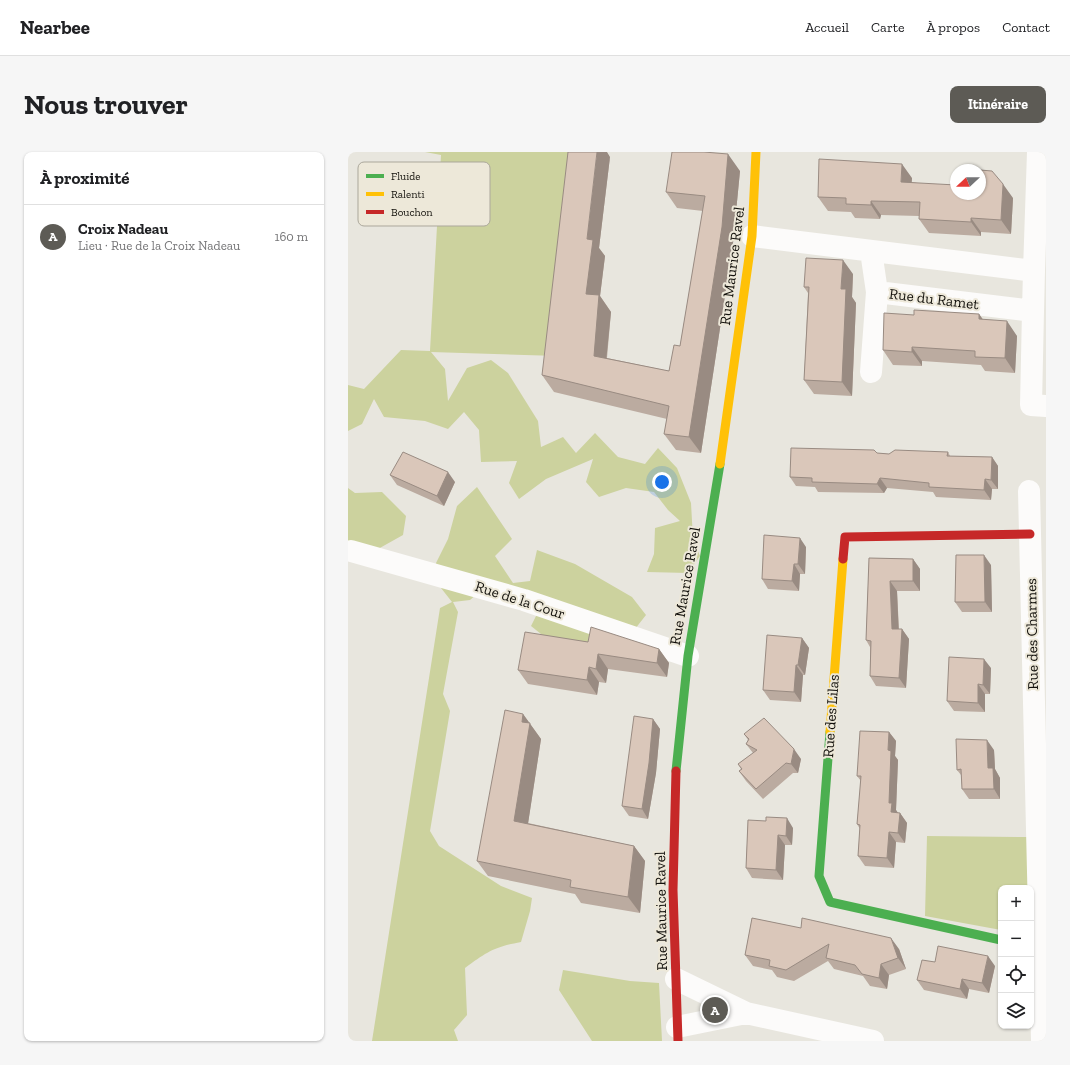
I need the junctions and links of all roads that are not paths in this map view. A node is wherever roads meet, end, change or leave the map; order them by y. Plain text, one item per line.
1 (756, 152) edge
2 (1038, 152) edge
3 (752, 236) junction
4 (871, 251) junction
5 (1034, 271) junction
6 (877, 292) junction
7 (1033, 311) junction
8 (871, 372) dead end
9 (1046, 406) edge
10 (1029, 490) dead end
11 (1030, 534) junction
12 (351, 551) dead end
13 (688, 656) junction
14 (998, 939) edge
15 (1035, 947) edge
16 (676, 979) junction
17 (746, 1013) junction
18 (678, 1034) edge
19 (873, 1041) edge
20 (1042, 1041) edge

1 - 3 street, Rue Maurice Ravel
2 - 5 street
3 - 4 street
3 - 13 street, Rue Maurice Ravel
4 - 5 street
4 - 6 street, Rue du Ramet
5 - 7 street
6 - 7 street, Rue du Ramet
6 - 8 street
7 - 9 street
10 - 11 street, Rue des Charmes
11 - 14 street, Rue des Lilas
11 - 15 street, Rue des Charmes
12 - 13 street, Rue de la Cour
13 - 16 street, Rue Maurice Ravel
15 - 20 street, Rue des Charmes
16 - 17 street
16 - 18 street, Rue Maurice Ravel
17 - 18 street
17 - 19 street

